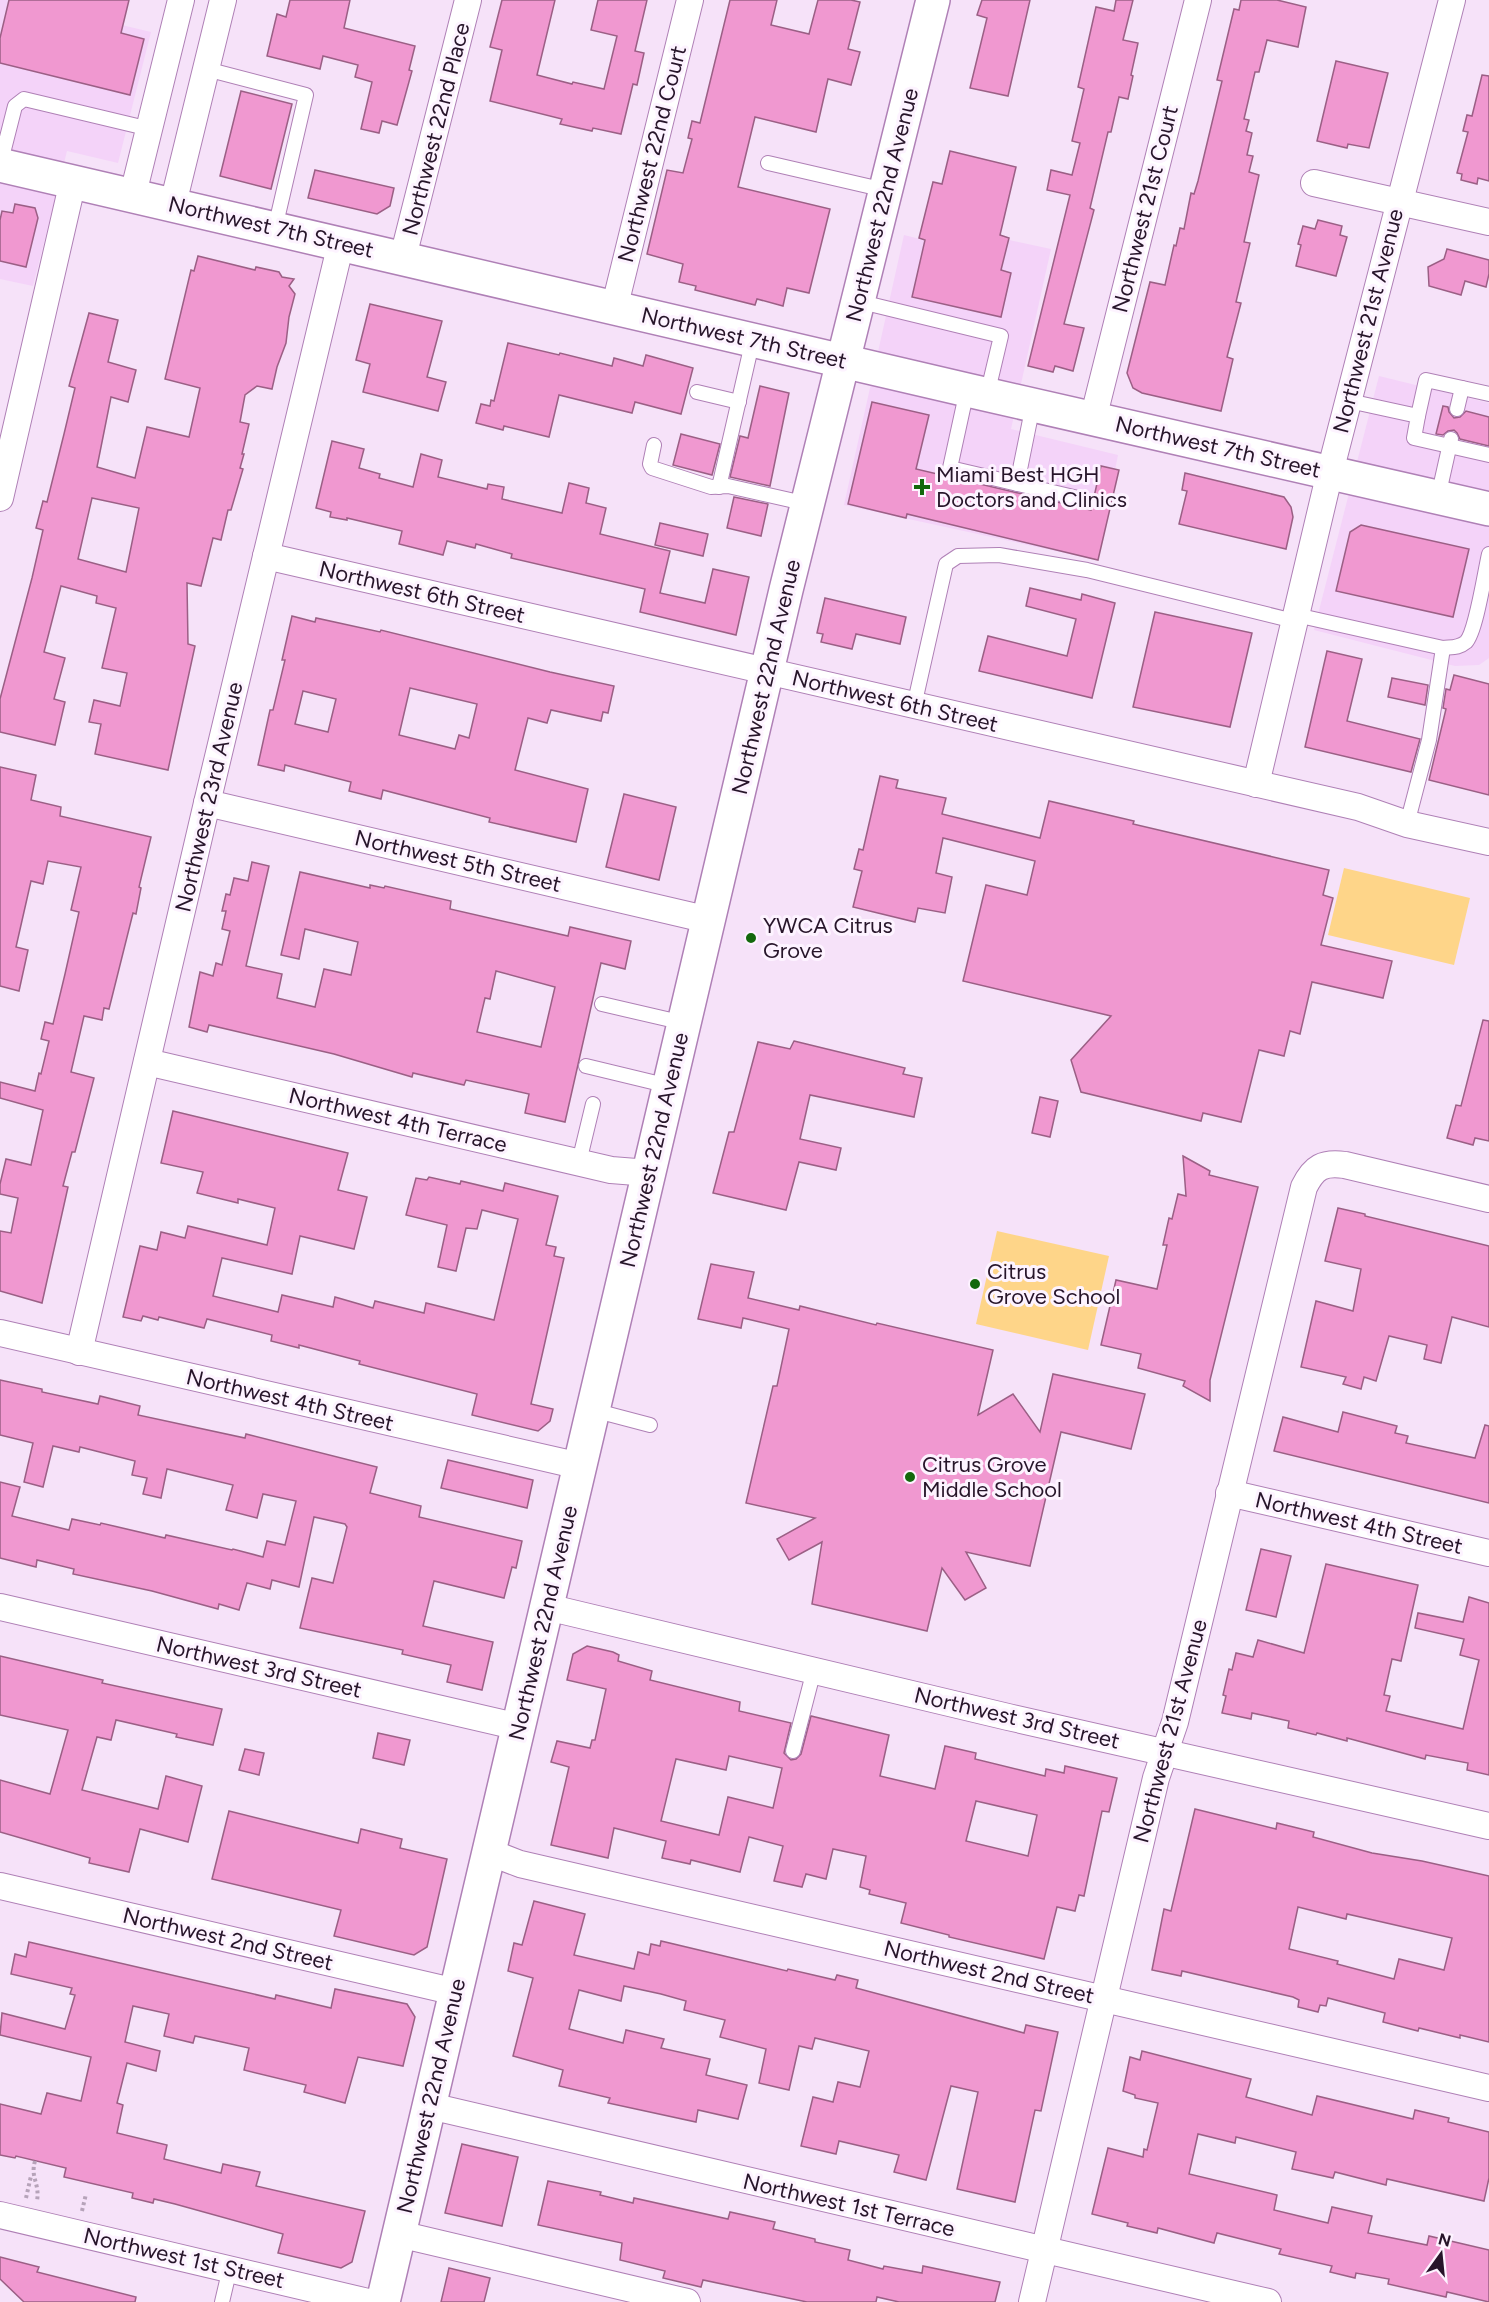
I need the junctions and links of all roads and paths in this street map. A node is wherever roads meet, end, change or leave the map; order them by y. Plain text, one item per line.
1 (181, 0) edge
2 (223, 0) edge
3 (468, 0) edge
4 (690, 0) edge
5 (933, 0) edge
6 (1198, 0) edge
7 (1452, 0) edge
8 (206, 69) junction
9 (150, 129) junction
10 (768, 163) dead end
11 (0, 165) edge
12 (73, 181) junction
13 (1314, 183) dead end
14 (885, 190) junction
15 (134, 194) junction
16 (1399, 202) junction
17 (173, 204) junction
18 (1489, 222) edge
19 (275, 228) junction
20 (341, 243) junction
21 (403, 257) junction
22 (857, 301) junction
23 (614, 309) junction
24 (753, 339) junction
25 (843, 360) junction
26 (1462, 388) junction
27 (697, 392) dead end
28 (977, 393) junction
29 (1489, 394) edge
30 (1349, 401) junction
31 (739, 402) junction
32 (1034, 405) junction
33 (1457, 409) dead end
34 (1418, 416) junction
35 (1093, 419) junction
36 (1450, 443) junction
37 (654, 445) dead end
38 (1489, 455) edge
39 (1330, 472) junction
40 (1017, 484) junction
41 (719, 487) junction
42 (1437, 497) junction
43 (0, 498) edge
44 (1078, 498) dead end
45 (808, 504) junction
46 (1489, 509) edge
47 (1489, 554) edge
48 (266, 556) junction
49 (1295, 618) junction
50 (1443, 648) junction
51 (767, 672) junction
52 (914, 706) junction
53 (1256, 784) junction
54 (207, 803) junction
55 (1407, 824) junction
56 (1489, 842) edge
57 (709, 920) junction
58 (602, 1004) dead end
59 (684, 1023) junction
60 (147, 1062) junction
61 (586, 1066) dead end
62 (669, 1086) junction
63 (593, 1104) dead end
64 (579, 1162) junction
65 (649, 1173) junction
66 (1489, 1199) edge
67 (0, 1333) edge
68 (80, 1352) junction
69 (593, 1410) junction
70 (650, 1425) dead end
71 (580, 1466) junction
72 (1229, 1493) junction
73 (1489, 1554) edge
74 (0, 1607) edge
75 (547, 1607) junction
76 (814, 1670) junction
77 (519, 1727) junction
78 (793, 1750) dead end
79 (1165, 1752) junction
80 (1489, 1826) edge
81 (489, 1852) junction
82 (0, 1886) edge
83 (456, 1992) junction
84 (1104, 1999) junction
85 (1489, 2088) edge
86 (430, 2106) junction
87 (35, 2161) dead end
88 (32, 2175) junction
89 (86, 2194) dead end
90 (26, 2199) dead end
91 (37, 2202) dead end
92 (82, 2212) dead end
93 (0, 2215) edge
94 (399, 2234) junction
95 (1045, 2251) junction
96 (230, 2268) junction
97 (222, 2302) edge
98 (368, 2302) edge
99 (383, 2302) edge
100 (687, 2302) edge
101 (1032, 2302) edge
102 (1268, 2302) edge

1 - 9 street
2 - 8 street
3 - 21 street, Northwest 22nd Place
4 - 23 street, Northwest 22nd Court
5 - 14 main road, Northwest 22nd Avenue
6 - 35 street, Northwest 21st Court
7 - 16 street, Northwest 21st Avenue
8 - 17 street
8 - 19 lane
9 - 11 lane
9 - 15 street
10 - 14 lane
11 - 12 main road, Northwest 7th Street
12 - 15 main road, Northwest 7th Street
12 - 43 street
13 - 16 street
14 - 22 main road, Northwest 22nd Avenue
15 - 17 main road, Northwest 7th Street
16 - 18 street
16 - 30 street, Northwest 21st Avenue
17 - 19 main road, Northwest 7th Street
19 - 20 main road, Northwest 7th Street
20 - 21 main road, Northwest 7th Street
20 - 48 street, Northwest 23rd Avenue
21 - 23 main road, Northwest 7th Street
22 - 25 main road, Northwest 22nd Avenue
22 - 28 lane
23 - 24 main road, Northwest 7th Street
24 - 25 main road, Northwest 7th Street
24 - 31 lane
25 - 28 main road, Northwest 7th Street
25 - 45 main road, Northwest 22nd Avenue
26 - 29 lane
26 - 33 lane
26 - 34 lane
27 - 31 lane
28 - 32 main road, Northwest 7th Street
28 - 40 lane
30 - 34 lane
30 - 39 street, Northwest 21st Avenue
31 - 41 lane
32 - 35 main road, Northwest 7th Street
32 - 40 lane
34 - 36 lane
35 - 39 main road, Northwest 7th Street
36 - 38 lane
36 - 42 lane
37 - 41 lane
39 - 42 main road, Northwest 7th Street
39 - 49 street, Northwest 21st Avenue
40 - 44 lane
41 - 45 lane
42 - 46 main road, Northwest 7th Street
45 - 51 main road, Northwest 22nd Avenue
47 - 50 lane
48 - 51 street, Northwest 6th Street
48 - 54 street, Northwest 23rd Avenue
49 - 50 lane
49 - 52 lane
49 - 53 street, Northwest 21st Avenue
50 - 55 lane
51 - 52 street, Northwest 6th Street
51 - 57 main road, Northwest 22nd Avenue
52 - 53 street, Northwest 6th Street
53 - 55 street, Northwest 6th Street
54 - 57 street, Northwest 5th Street
54 - 60 street, Northwest 23rd Avenue
55 - 56 street, Northwest 6th Street
57 - 59 main road, Northwest 22nd Avenue
58 - 59 lane
59 - 62 main road, Northwest 22nd Avenue
60 - 64 street, Northwest 4th Terrace
60 - 68 street, Northwest 23rd Avenue
61 - 62 lane
62 - 65 main road, Northwest 22nd Avenue
63 - 64 lane
64 - 65 street, Northwest 4th Terrace
65 - 69 main road, Northwest 22nd Avenue
66 - 72 street, Northwest 21st Avenue
67 - 68 street, Northwest 4th Street
68 - 71 street, Northwest 4th Street
69 - 70 lane
69 - 71 main road, Northwest 22nd Avenue
71 - 75 main road, Northwest 22nd Avenue
72 - 73 street, Northwest 4th Street
72 - 79 street, Northwest 21st Avenue
74 - 77 street, Northwest 3rd Street
75 - 76 street, Northwest 3rd Street
75 - 77 main road, Northwest 22nd Avenue
76 - 78 lane
76 - 79 street, Northwest 3rd Street
77 - 81 main road, Northwest 22nd Avenue
79 - 80 street, Northwest 3rd Street
79 - 84 street, Northwest 21st Avenue
81 - 83 main road, Northwest 22nd Avenue
81 - 84 street, Northwest 2nd Street
82 - 83 street, Northwest 2nd Street
83 - 86 main road, Northwest 22nd Avenue
84 - 85 street, Northwest 2nd Street
84 - 95 street, Northwest 21st Avenue
86 - 94 main road, Northwest 22nd Avenue
86 - 95 street, Northwest 1st Terrace
87 - 88 path
88 - 90 path
88 - 91 path
89 - 92 path
93 - 96 street, Northwest 1st Street
94 - 99 main road, Northwest 22nd Avenue
94 - 100 street
95 - 101 street, Northwest 21st Avenue
95 - 102 street, Northwest 1st Terrace
96 - 97 lane
96 - 98 street, Northwest 1st Street

